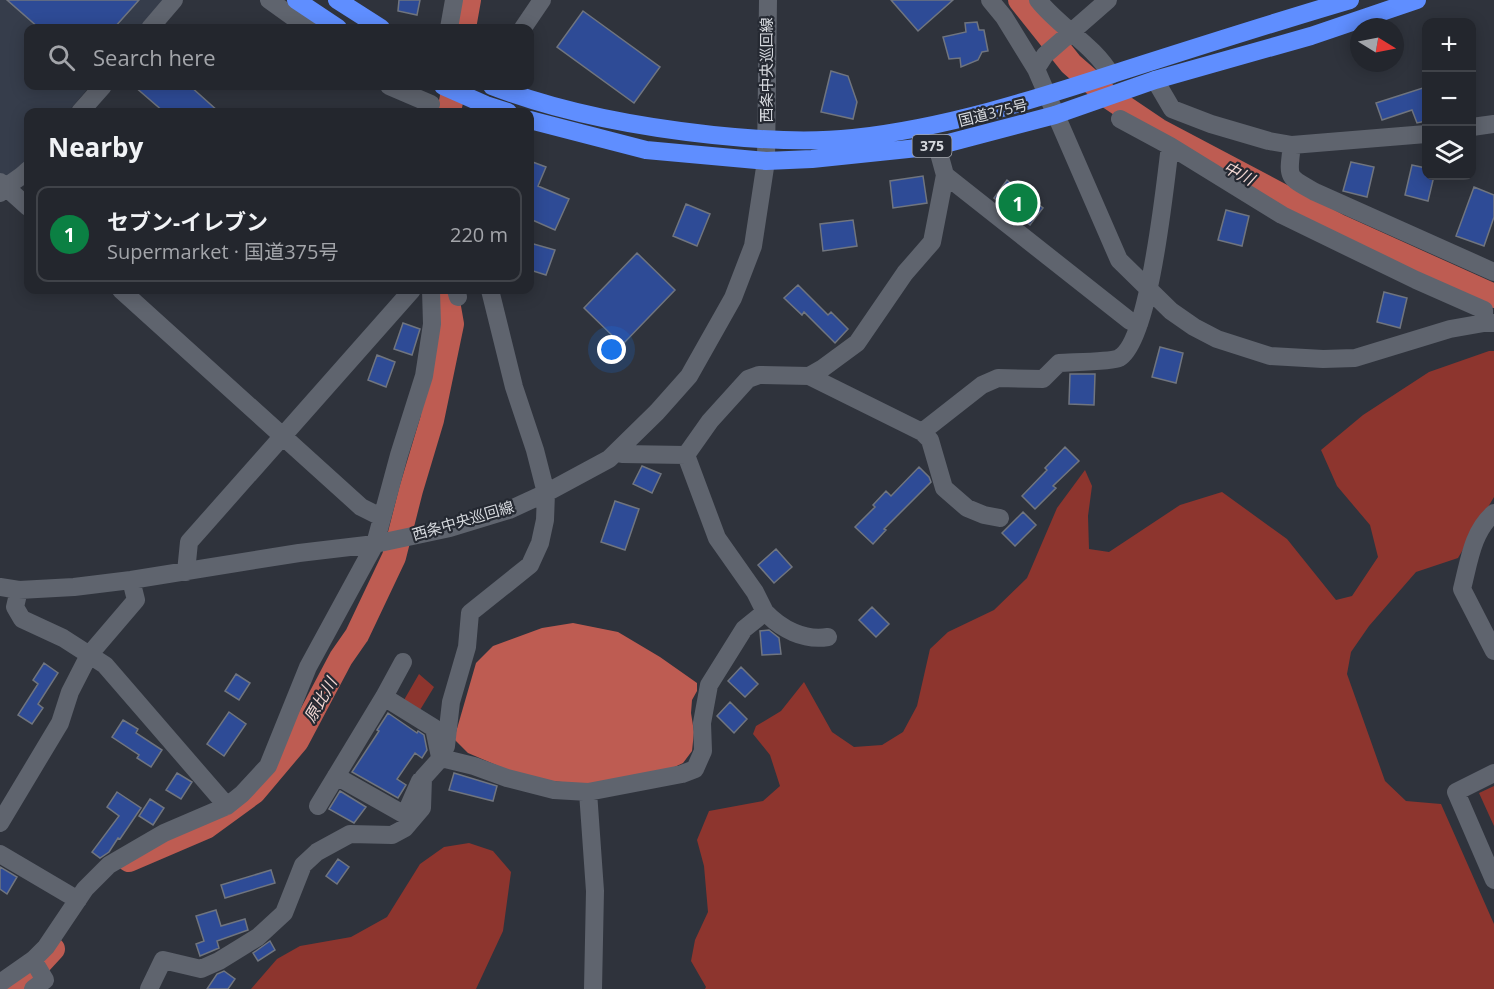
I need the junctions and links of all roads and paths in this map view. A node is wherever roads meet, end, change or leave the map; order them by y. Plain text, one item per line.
1 (174, 0) edge
2 (269, 0) edge
3 (296, 0) edge
4 (337, 0) edge
5 (454, 0) edge
6 (542, 0) edge
7 (768, 0) edge
8 (990, 0) edge
9 (1038, 0) edge
10 (1108, 0) edge
11 (1350, 0) edge
12 (1416, 0) edge
13 (153, 24) edge
14 (302, 24) edge
15 (332, 24) edge
16 (375, 24) edge
17 (450, 24) edge
18 (526, 24) edge
19 (1069, 36) junction
20 (1040, 62) junction
21 (1111, 75) junction
22 (1149, 82) junction
23 (99, 90) edge
24 (396, 90) edge
25 (435, 90) edge
26 (449, 90) edge
27 (491, 90) edge
28 (505, 90) edge
29 (1048, 96) junction
30 (84, 108) edge
31 (428, 108) edge
32 (430, 108) edge
33 (481, 108) edge
34 (483, 108) edge
35 (1055, 116) junction
36 (1120, 119) dead end
37 (534, 121) edge
38 (1494, 124) edge
39 (1476, 126) edge
40 (1422, 134) edge
41 (767, 140) junction
42 (1292, 145) junction
43 (937, 146) junction
44 (1170, 146) junction
45 (766, 161) junction
46 (24, 175) edge
47 (945, 175) junction
48 (2, 187) edge
49 (24, 204) edge
50 (1494, 272) edge
51 (1148, 290) junction
52 (125, 294) edge
53 (408, 294) edge
54 (431, 294) edge
55 (491, 294) edge
56 (1489, 323) edge
57 (1139, 324) junction
58 (808, 376) junction
59 (922, 432) junction
60 (282, 434) junction
61 (616, 452) junction
62 (686, 455) junction
63 (546, 494) junction
64 (1494, 513) edge
65 (381, 517) junction
66 (1000, 518) dead end
67 (380, 543) junction
68 (186, 572) junction
69 (131, 580) junction
70 (0, 587) edge
71 (19, 590) junction
72 (765, 612) junction
73 (828, 637) dead end
74 (1494, 651) edge
75 (89, 655) junction
76 (403, 662) dead end
77 (384, 697) junction
78 (441, 758) junction
79 (1494, 773) edge
80 (336, 776) junction
81 (423, 778) junction
82 (588, 792) junction
83 (226, 806) junction
84 (318, 806) dead end
85 (0, 823) edge
86 (0, 855) edge
87 (1494, 880) edge
88 (78, 900) junction
89 (33, 960) junction
90 (0, 983) edge
91 (45, 986) edge
92 (149, 989) edge
93 (593, 989) edge

1 - 13 street
2 - 14 street
3 - 15 highway
4 - 16 highway
5 - 17 street
6 - 18 street
7 - 41 street, 西条中央巡回線
8 - 20 street
9 - 19 street
10 - 19 street
11 - 21 highway, 国道375号 / 375
12 - 22 highway, 国道375号 / 375
19 - 20 street
19 - 21 street
20 - 29 street
21 - 29 highway, 国道375号 / 375
22 - 35 highway, 国道375号 / 375
22 - 42 street
23 - 30 street
24 - 31 street
25 - 32 street
26 - 33 highway
27 - 34 street
28 - 41 highway, 国道375号 / 375
29 - 35 street
29 - 41 highway, 国道375号 / 375
35 - 43 highway, 国道375号 / 375
35 - 51 street
36 - 44 street
37 - 45 highway, 国道375号 / 375
38 - 39 street
40 - 42 street
41 - 45 street, 西条中央巡回線
42 - 50 street
43 - 45 highway, 国道375号 / 375
43 - 47 street
44 - 51 street
44 - 56 street
45 - 61 street, 西条中央巡回線
46 - 48 street
47 - 57 street
47 - 58 street
48 - 49 street
51 - 56 street
51 - 57 street
52 - 60 street
53 - 60 street
54 - 65 street
55 - 63 street
57 - 59 street
58 - 59 street
58 - 62 street
59 - 66 street
60 - 65 street
60 - 68 street
61 - 62 street
61 - 63 street, 西条中央巡回線
62 - 72 street
63 - 67 street, 西条中央巡回線
63 - 78 street
64 - 74 street
65 - 67 street
67 - 68 street, 西条中央巡回線
67 - 83 street
68 - 69 street, 西条中央巡回線
69 - 71 street, 西条中央巡回線
69 - 75 street
70 - 71 street, 西条中央巡回線
71 - 75 street
72 - 73 street
72 - 82 street
75 - 83 street
75 - 85 street
76 - 77 street
77 - 78 street
77 - 80 street
78 - 81 street
78 - 82 street
79 - 87 street
80 - 81 street
80 - 84 street
81 - 92 street
82 - 93 street
83 - 88 street
86 - 88 street
88 - 89 street
89 - 90 street
89 - 91 street

